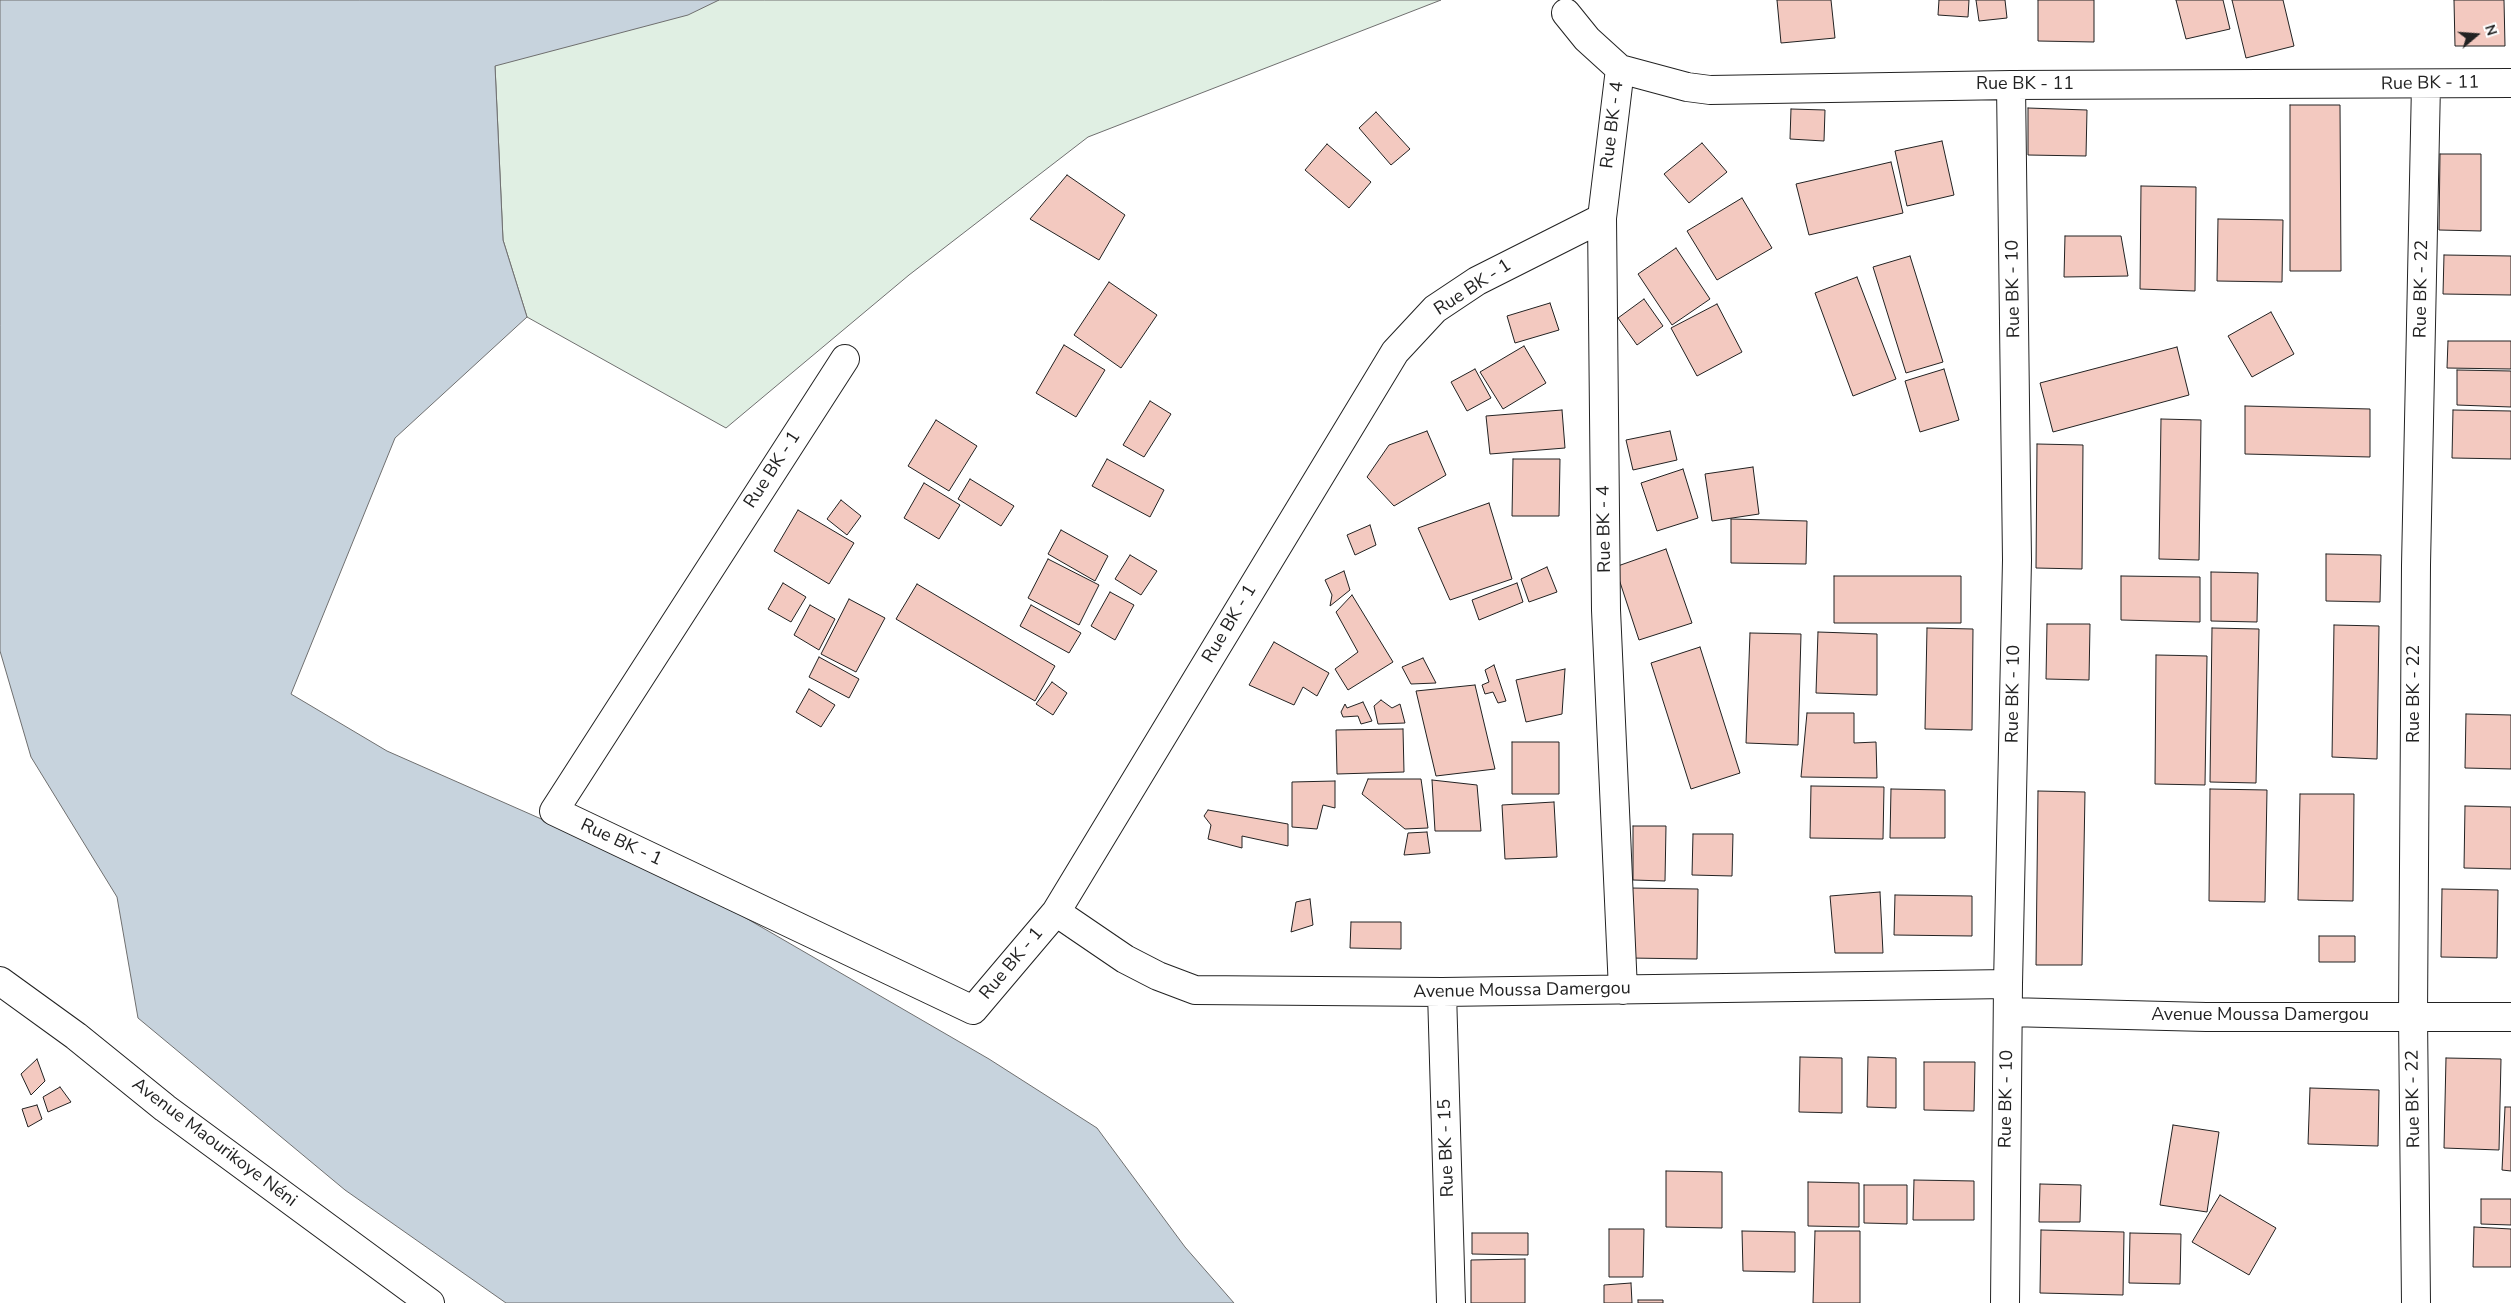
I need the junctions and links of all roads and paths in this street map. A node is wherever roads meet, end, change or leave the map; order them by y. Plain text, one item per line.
1 (1566, 12) dead end
2 (1620, 69) junction
3 (2511, 83) edge
4 (2426, 84) junction
5 (2011, 85) junction
6 (1602, 218) junction
7 (845, 359) dead end
8 (1056, 912) junction
9 (0, 981) edge
10 (2008, 984) junction
11 (1623, 990) junction
12 (1442, 992) junction
13 (2008, 1012) junction
14 (2413, 1016) junction
15 (2511, 1017) edge
16 (430, 1303) edge
17 (1451, 1303) edge
18 (2006, 1303) edge
19 (2416, 1303) edge

1 - 2 street, Rue BK - 11
2 - 5 street, Rue BK - 11
2 - 6 street, Rue BK - 4
3 - 4 street, Rue BK - 11
4 - 5 street, Rue BK - 11
4 - 14 street, Rue BK - 22
5 - 10 street, Rue BK - 10
6 - 8 street, Rue BK - 1
6 - 11 street, Rue BK - 4
7 - 8 street, Rue BK - 1
8 - 12 street, Avenue Moussa Damergou
9 - 16 street, Avenue Maourikoye Néni
10 - 11 street, Avenue Moussa Damergou
10 - 13 street, Rue BK - 10
11 - 12 street, Avenue Moussa Damergou
12 - 17 street, Rue BK - 15
13 - 14 street, Avenue Moussa Damergou
13 - 18 street, Rue BK - 10
14 - 15 street, Avenue Moussa Damergou
14 - 19 street, Rue BK - 22

